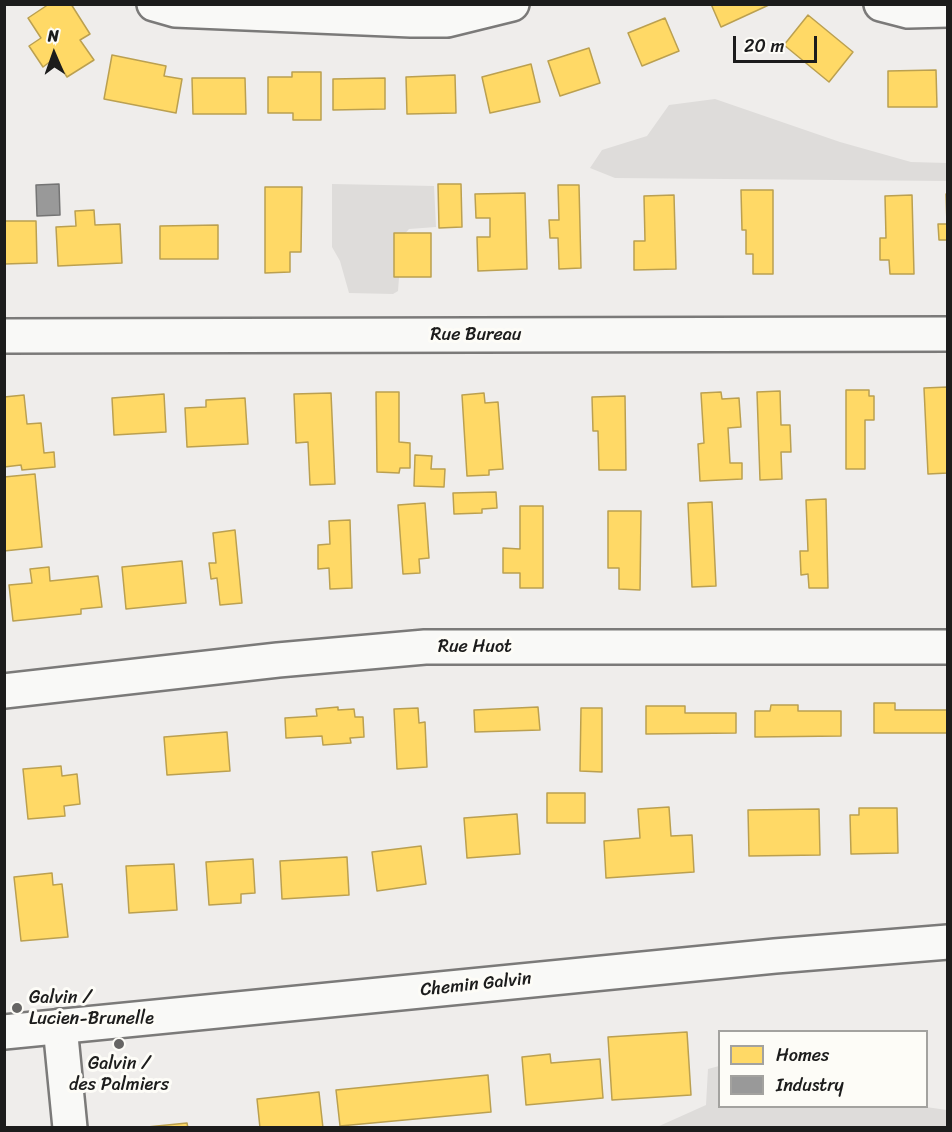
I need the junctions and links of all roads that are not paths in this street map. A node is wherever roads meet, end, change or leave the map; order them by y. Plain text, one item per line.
1 (154, 4) edge
2 (512, 4) edge
3 (881, 4) edge
4 (948, 10) edge
5 (948, 334) edge
6 (4, 336) edge
7 (948, 647) edge
8 (4, 691) edge
9 (948, 942) edge
10 (60, 1026) junction
11 (4, 1032) edge
12 (70, 1128) edge

1 - 2 street
3 - 4 street
5 - 6 street, Rue Bureau
7 - 8 street, Rue Huot
9 - 10 street, Chemin Galvin
10 - 11 street, Chemin Galvin
10 - 12 street

